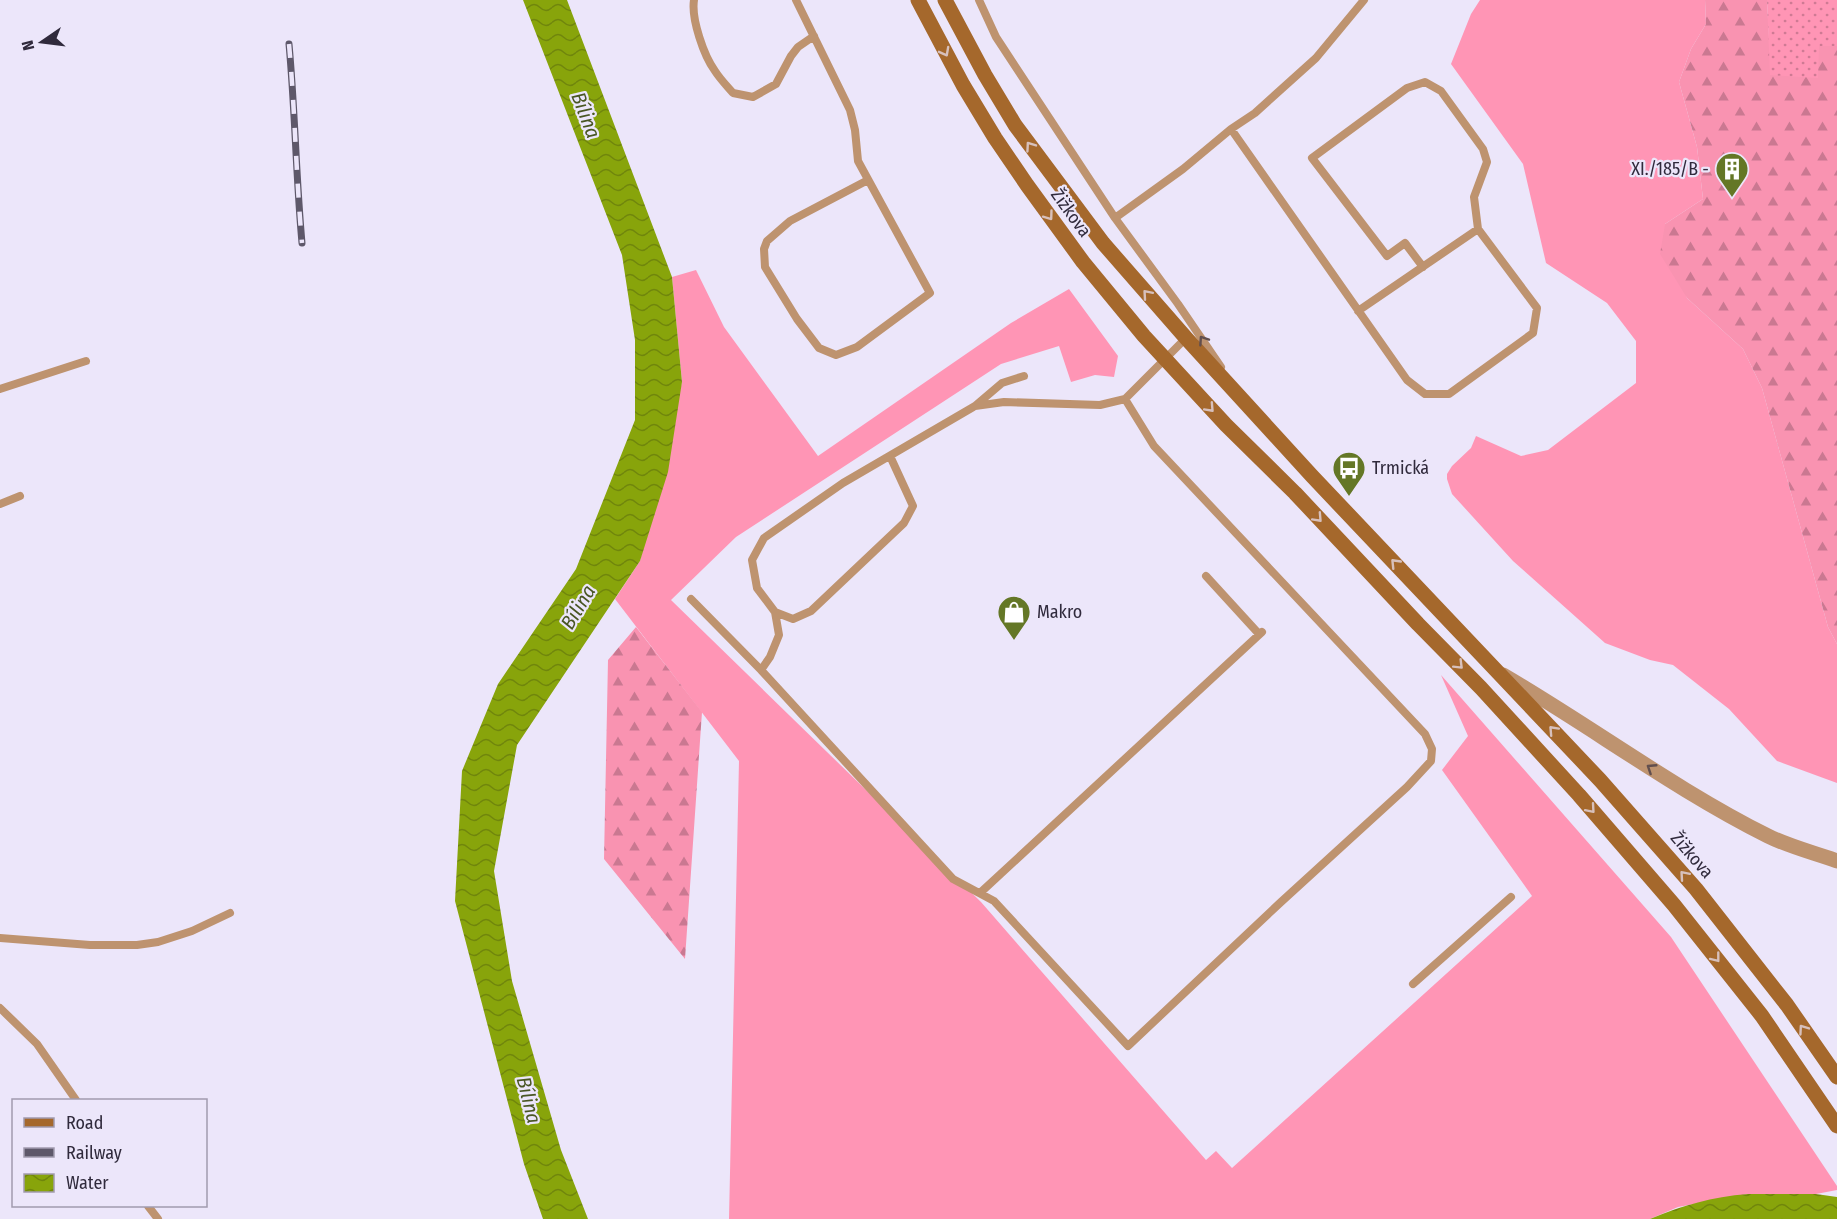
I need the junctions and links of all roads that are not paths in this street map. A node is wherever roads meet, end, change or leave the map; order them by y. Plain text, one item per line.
1 (694, 0) edge
2 (796, 0) edge
3 (918, 0) edge
4 (945, 0) edge
5 (980, 0) edge
6 (1364, 0) edge
7 (814, 36) junction
8 (1232, 129) junction
9 (868, 180) junction
10 (1114, 218) junction
11 (1478, 229) junction
12 (1423, 267) junction
13 (1358, 311) junction
14 (1186, 338) junction
15 (1165, 359) junction
16 (86, 361) dead end
17 (1024, 376) dead end
18 (0, 389) edge
19 (1125, 399) junction
20 (975, 405) junction
21 (1247, 406) junction
22 (890, 456) junction
23 (20, 496) dead end
24 (0, 504) edge
25 (1206, 576) dead end
26 (691, 599) dead end
27 (775, 612) junction
28 (761, 670) junction
29 (1500, 673) junction
30 (1837, 861) edge
31 (980, 894) junction
32 (1511, 897) dead end
33 (230, 913) dead end
34 (0, 938) edge
35 (1413, 984) dead end
36 (0, 1008) edge
37 (1837, 1077) edge
38 (75, 1099) edge
39 (1837, 1126) edge
40 (149, 1207) edge
41 (158, 1219) edge

1 - 7 lane
2 - 7 lane
3 -> 15 main road, Žižkova
14 -> 4 main road, Žižkova
5 - 10 lane, Žižkova
6 - 8 lane, Žižkova
7 - 9 lane
8 - 10 lane, Žižkova
8 - 13 lane
9 - 9 lane
21 -> 10 lane, Žižkova
11 - 12 lane
11 - 12 lane
11 - 13 lane
12 - 13 lane
14 - 15 lane
14 - 21 main road, Žižkova
15 - 19 lane
15 -> 39 main road, Žižkova
16 - 18 lane
17 - 20 lane
19 - 20 lane
19 - 31 lane
20 - 22 lane
29 -> 21 main road, Žižkova
22 - 27 lane
22 - 27 lane
23 - 24 lane
25 - 31 lane
26 - 28 lane
27 - 28 lane
28 - 31 lane
30 -> 29 street, Žižkova
37 -> 29 main road, Žižkova
32 - 35 lane
33 - 34 lane
36 - 38 lane
40 - 41 lane

